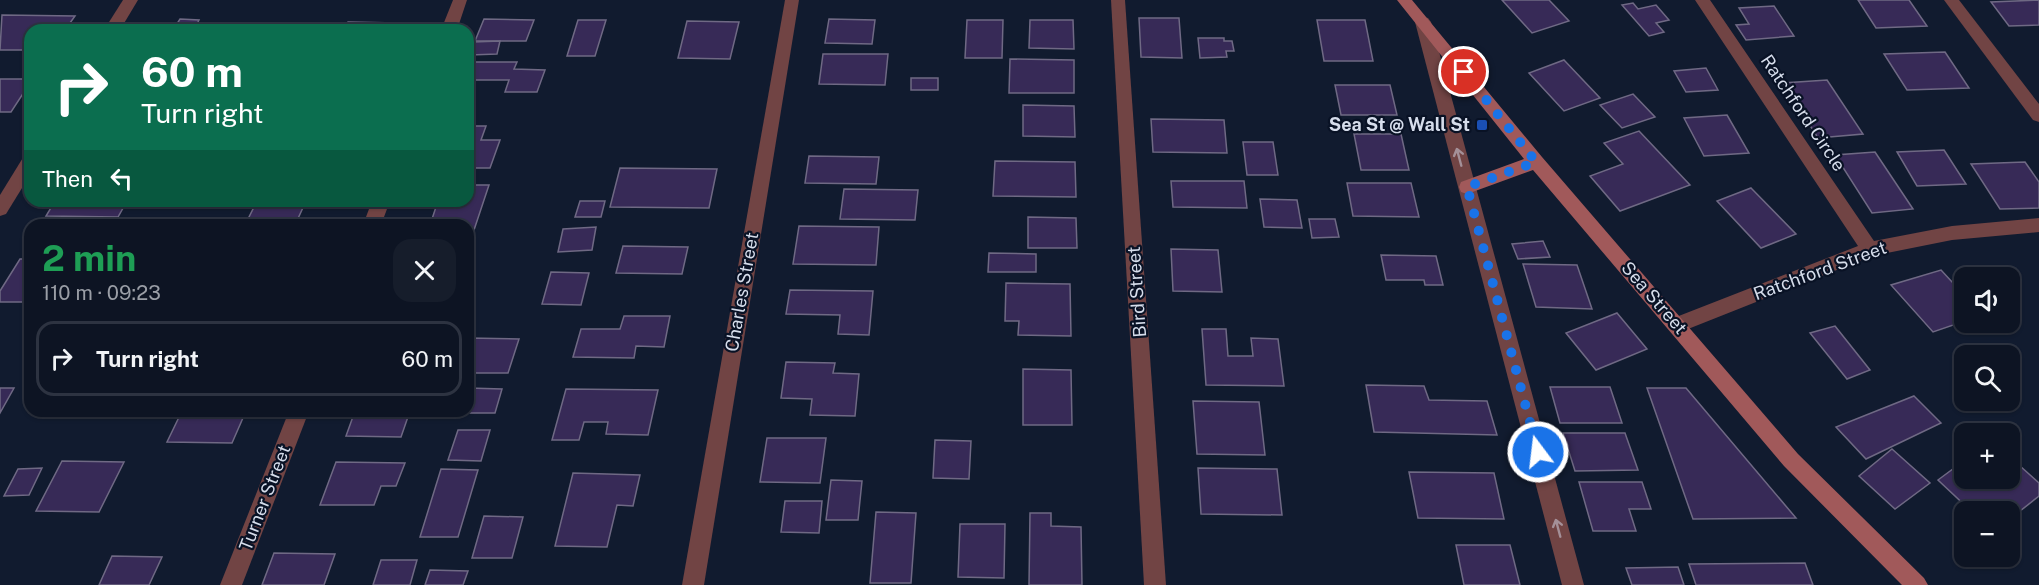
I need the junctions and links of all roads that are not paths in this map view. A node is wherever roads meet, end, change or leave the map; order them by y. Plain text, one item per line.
1 (131, 0) edge
2 (460, 0) edge
3 (792, 0) edge
4 (1118, 0) edge
5 (1404, 0) edge
6 (1702, 0) edge
7 (1951, 0) edge
8 (1423, 22) junction
9 (116, 24) edge
10 (450, 24) edge
11 (2039, 116) edge
12 (1536, 162) junction
13 (24, 171) edge
14 (1467, 187) junction
15 (0, 209) edge
16 (2039, 225) edge
17 (1870, 249) junction
18 (1677, 325) junction
19 (297, 417) edge
20 (231, 585) edge
21 (693, 585) edge
22 (1155, 585) edge
23 (1573, 585) edge
24 (1917, 585) edge

1 - 9 street
2 - 10 street
3 - 21 street, Charles Street
4 - 22 street, Bird Street
5 - 8 street, Sea Street
6 - 17 street, Ratchford Circle
7 - 11 street
8 - 12 street, Sea Street
14 -> 8 street
12 - 14 street
12 - 18 street, Sea Street
13 - 15 street
23 -> 14 street
16 - 17 street, Ratchford Street
17 - 18 street, Ratchford Street
18 - 24 street, Sea Street
19 - 20 street, Turner Street

